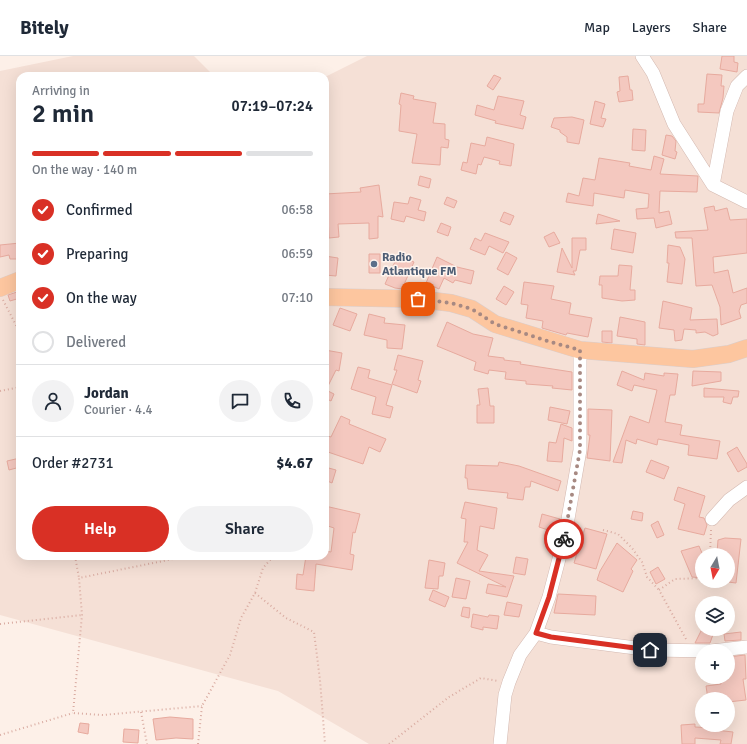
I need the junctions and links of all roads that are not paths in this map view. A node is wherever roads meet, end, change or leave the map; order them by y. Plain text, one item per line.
1 (642, 56) edge
2 (747, 76) edge
3 (713, 185) junction
4 (747, 202) edge
5 (16, 282) edge
6 (0, 288) edge
7 (329, 297) edge
8 (747, 348) edge
9 (580, 350) junction
10 (747, 488) edge
11 (712, 519) road end
12 (536, 633) junction
13 (747, 647) edge
14 (500, 744) edge

1 - 3 street
2 - 3 street
3 - 4 street
5 - 6 main road
7 - 9 main road
8 - 9 main road
9 - 12 street
10 - 11 street
12 - 13 street
12 - 14 street

